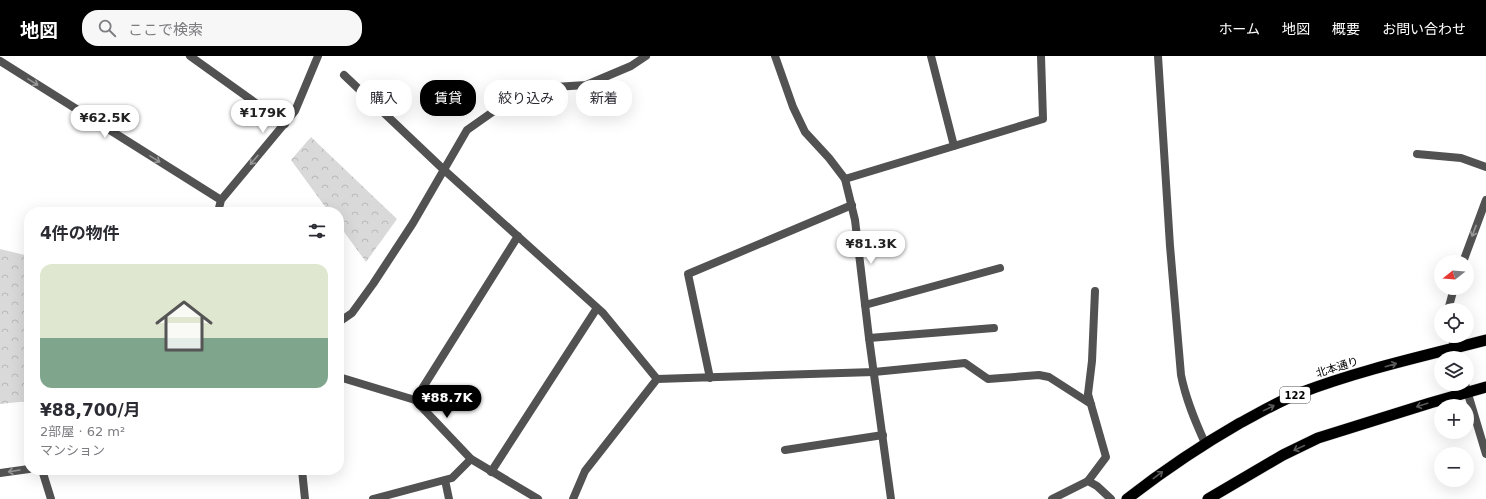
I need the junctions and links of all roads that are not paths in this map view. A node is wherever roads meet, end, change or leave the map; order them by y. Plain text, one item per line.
1 (190, 56) edge
2 (318, 56) edge
3 (646, 56) edge
4 (775, 56) edge
5 (931, 56) edge
6 (1041, 56) edge
7 (1158, 56) edge
8 (0, 61) edge
9 (344, 75) dead end
10 (285, 124) junction
11 (954, 146) junction
12 (1417, 154) dead end
13 (1486, 167) edge
14 (443, 169) junction
15 (845, 179) junction
16 (221, 200) junction
17 (1486, 200) edge
18 (852, 205) junction
19 (219, 207) edge
20 (518, 236) junction
21 (1466, 255) edge
22 (1000, 268) dead end
23 (1095, 291) dead end
24 (865, 305) junction
25 (597, 308) junction
26 (344, 319) edge
27 (994, 328) dead end
28 (869, 338) junction
29 (1486, 340) edge
30 (1461, 351) edge
31 (1434, 358) edge
32 (874, 372) junction
33 (710, 378) junction
34 (344, 379) edge
35 (657, 379) junction
36 (1486, 387) edge
37 (1474, 388) edge
38 (1457, 391) edge
39 (1467, 391) edge
40 (415, 400) junction
41 (1091, 404) junction
42 (883, 435) junction
43 (1205, 443) junction
44 (785, 450) dead end
45 (1486, 454) edge
46 (471, 459) junction
47 (24, 470) edge
48 (491, 472) junction
49 (0, 473) edge
50 (44, 475) edge
51 (303, 475) edge
52 (445, 480) junction
53 (1088, 481) junction
54 (51, 499) edge
55 (305, 499) edge
56 (373, 499) edge
57 (449, 499) edge
58 (538, 499) edge
59 (573, 499) edge
60 (891, 499) edge
61 (1052, 499) edge
62 (1111, 499) edge
63 (1127, 499) edge
64 (1208, 499) edge

1 - 10 street
2 - 10 street
3 - 14 street
4 - 15 street
5 - 11 street
6 - 11 street
7 - 43 street
8 -> 16 street
9 - 14 street
10 -> 16 street
11 - 15 street
12 - 13 street
14 - 20 street
14 - 26 street
15 - 18 street
16 - 19 street
17 -> 21 street
18 - 24 street
18 - 33 street
20 - 25 street
20 - 40 street
22 - 24 street
23 - 41 street
24 - 28 street
25 - 35 street
25 - 48 street
27 - 28 street
28 - 32 street
29 - 30 highway, 北本通り / 122
43 -> 31 highway, 北本通り / 122
32 - 33 street
32 - 41 street
32 - 42 street
33 - 35 street
34 - 40 street
35 - 59 street
36 - 37 highway
38 -> 64 highway
39 - 45 street
40 - 46 street
41 - 53 street
42 - 44 street
42 - 60 street
63 -> 43 highway, 北本通り / 122
46 - 48 street
46 - 52 street
47 -> 49 street
48 - 58 street
50 - 54 street
51 - 55 street
52 - 56 street
52 - 57 street
53 - 61 street
53 - 62 street

